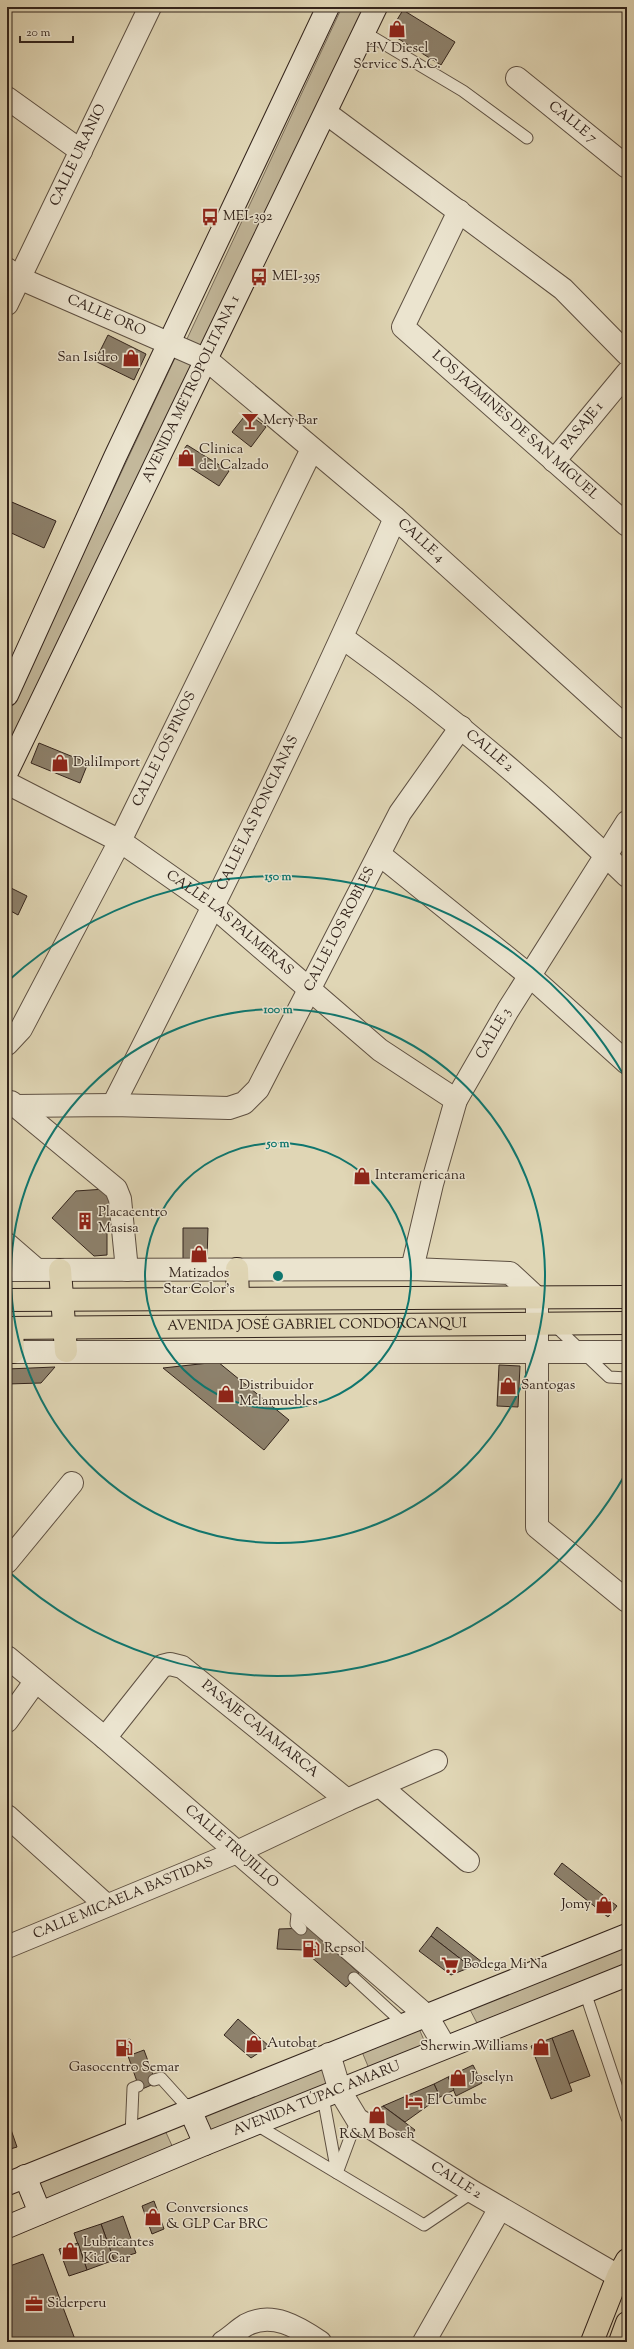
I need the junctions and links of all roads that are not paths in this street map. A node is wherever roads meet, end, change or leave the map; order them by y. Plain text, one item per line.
1 (150, 7) edge
2 (328, 7) edge
3 (376, 7) edge
4 (364, 32) junction
5 (517, 78) dead end
6 (7, 98) edge
7 (326, 113) junction
8 (527, 138) dead end
9 (81, 150) junction
10 (627, 167) edge
11 (459, 211) junction
12 (13, 274) edge
13 (7, 304) edge
14 (170, 344) junction
15 (627, 354) edge
16 (207, 360) junction
17 (627, 373) edge
18 (312, 448) junction
19 (554, 461) junction
20 (395, 518) junction
21 (627, 525) edge
22 (343, 638) junction
23 (7, 695) edge
24 (461, 727) junction
25 (627, 728) edge
26 (7, 772) edge
27 (7, 783) edge
28 (627, 822) edge
29 (120, 841) junction
30 (379, 854) junction
31 (606, 856) junction
32 (627, 876) edge
33 (214, 907) junction
34 (530, 976) junction
35 (310, 989) junction
36 (7, 1044) edge
37 (627, 1063) edge
38 (456, 1100) junction
39 (11, 1102) edge
40 (113, 1105) junction
41 (7, 1244) edge
42 (237, 1269) junction
43 (412, 1269) junction
44 (7, 1270) edge
45 (37, 1270) junction
46 (60, 1270) junction
47 (127, 1270) junction
48 (627, 1297) edge
49 (238, 1298) junction
50 (537, 1298) junction
51 (62, 1299) junction
52 (7, 1300) edge
53 (627, 1323) edge
54 (545, 1324) junction
55 (9, 1328) edge
56 (64, 1328) junction
57 (10, 1352) edge
58 (66, 1352) junction
59 (627, 1352) edge
60 (584, 1353) junction
61 (538, 1354) junction
62 (627, 1378) edge
63 (72, 1482) dead end
64 (7, 1562) edge
65 (627, 1601) edge
66 (7, 1658) edge
67 (35, 1682) junction
68 (7, 1721) edge
69 (105, 1738) junction
70 (436, 1762) dead end
71 (380, 1786) junction
72 (347, 1800) junction
73 (7, 1816) edge
74 (237, 1852) junction
75 (468, 1860) dead end
76 (106, 1905) junction
77 (298, 1905) junction
78 (301, 1929) dead end
79 (627, 1936) edge
80 (7, 1947) edge
81 (627, 1975) edge
82 (382, 1978) junction
83 (585, 1992) junction
84 (427, 2016) junction
85 (404, 2024) junction
86 (445, 2047) junction
87 (329, 2054) junction
88 (154, 2080) dead end
89 (138, 2086) dead end
90 (331, 2094) junction
91 (190, 2110) junction
92 (627, 2118) edge
93 (357, 2119) junction
94 (255, 2124) junction
95 (131, 2135) junction
96 (205, 2144) junction
97 (337, 2173) junction
98 (16, 2180) edge
99 (473, 2192) junction
100 (500, 2208) junction
101 (40, 2213) junction
102 (7, 2227) edge
103 (622, 2268) edge
104 (627, 2323) edge
105 (223, 2342) edge
106 (320, 2342) edge
107 (424, 2342) edge
108 (592, 2342) edge
109 (620, 2342) edge

1 - 9 street, CALLE URANIO
2 - 14 street
3 - 4 street, AVENIDA METROPOLITANA 1
4 - 7 street, AVENIDA METROPOLITANA 1
4 - 8 lane
5 - 10 street, CALLE 7
6 - 9 street
7 - 11 street
7 - 16 street, AVENIDA METROPOLITANA 1
9 - 12 street, CALLE URANIO
11 - 15 street
11 - 19 street, LOS JAZMINES DE SAN MIGUEL
12 - 13 street, CALLE URANIO
12 - 14 street, CALLE ORO
14 - 16 street, CALLE ORO
14 - 23 street
16 - 18 street, CALLE 4
16 - 26 street, AVENIDA METROPOLITANA 1
17 - 19 street, PASAJE 1
18 - 20 street, CALLE 4
18 - 29 street, CALLE LOS PINOS
19 - 21 street, LOS JAZMINES DE SAN MIGUEL
20 - 22 street, CALLE LAS PONCIANAS
20 - 25 street, CALLE 4
22 - 24 street, CALLE 2
22 - 33 street, CALLE LAS PONCIANAS
24 - 30 street, CALLE LOS ROBLES
24 - 31 street, CALLE 2
27 - 29 street, CALLE LAS PALMERAS
28 - 31 street, CALLE 3
29 - 33 street, CALLE LAS PALMERAS
29 - 36 street, CALLE LOS PINOS
30 - 34 street
30 - 35 street, CALLE LOS ROBLES
31 - 32 street, CALLE 2
31 - 34 street, CALLE 3
33 - 35 street, CALLE LAS PALMERAS
33 - 40 street, CALLE LAS PONCIANAS
34 - 37 street
34 - 38 street, CALLE 3
35 - 38 street, CALLE LAS PALMERAS
35 - 40 street, CALLE LOS ROBLES
38 - 43 street, CALLE 3
39 - 40 street, CALLE LOS ROBLES
39 - 47 street
41 - 45 street
42 - 43 street
42 - 47 street
42 - 49 main road
43 - 50 street
44 - 45 street
45 - 46 street
46 - 47 street
46 - 51 main road
48 - 50 main road, AVENIDA JOSÉ GABRIEL CONDORCANQUI
49 - 50 main road, AVENIDA JOSÉ GABRIEL CONDORCANQUI
49 - 51 main road, AVENIDA JOSÉ GABRIEL CONDORCANQUI
50 - 54 street
51 - 52 main road, AVENIDA JOSÉ GABRIEL CONDORCANQUI
51 - 56 main road
53 - 54 main road, AVENIDA JOSÉ GABRIEL CONDORCANQUI
54 - 56 main road, AVENIDA JOSÉ GABRIEL CONDORCANQUI
54 - 60 lane
54 - 61 street
55 - 56 main road, AVENIDA JOSÉ GABRIEL CONDORCANQUI
55 - 57 main road
56 - 58 main road
57 - 58 street
58 - 61 street
59 - 60 street
60 - 61 street
60 - 62 lane
61 - 65 street
63 - 64 street
66 - 67 street, CALLE TRUJILLO
67 - 68 street
67 - 69 street, CALLE TRUJILLO
69 - 72 street, PASAJE CAJAMARCA
69 - 74 street, CALLE TRUJILLO
70 - 71 street, CALLE MICAELA BASTIDAS
71 - 72 street, CALLE MICAELA BASTIDAS
71 - 75 street
72 - 74 street, CALLE MICAELA BASTIDAS
73 - 76 street
74 - 76 street, CALLE MICAELA BASTIDAS
74 - 77 street, CALLE TRUJILLO
76 - 80 street, CALLE MICAELA BASTIDAS
77 - 78 lane
77 - 82 street, CALLE TRUJILLO
79 - 84 street
81 - 83 street, AVENIDA TÚPAC AMARU
82 - 84 street, CALLE TRUJILLO
82 - 85 lane
83 - 86 street, AVENIDA TÚPAC AMARU
83 - 92 lane
84 - 85 street
84 - 86 street, CALLE TRUJILLO
85 - 87 street
86 - 90 street, AVENIDA TÚPAC AMARU
87 - 90 street, CALLE 2
87 - 91 street
88 - 91 lane
89 - 95 lane
90 - 93 street, CALLE 2
90 - 94 street, AVENIDA TÚPAC AMARU
90 - 97 lane
91 - 95 street
91 - 96 street
93 - 97 lane
93 - 99 street, CALLE 2
94 - 96 street, AVENIDA TÚPAC AMARU
94 - 97 lane
95 - 98 street
96 - 101 street, AVENIDA TÚPAC AMARU
97 - 99 lane
98 - 101 street
99 - 100 street, CALLE 2
100 - 103 street, CALLE 2
100 - 107 street
101 - 102 street, AVENIDA TÚPAC AMARU
103 - 108 main road
104 - 109 main road
105 - 106 street

